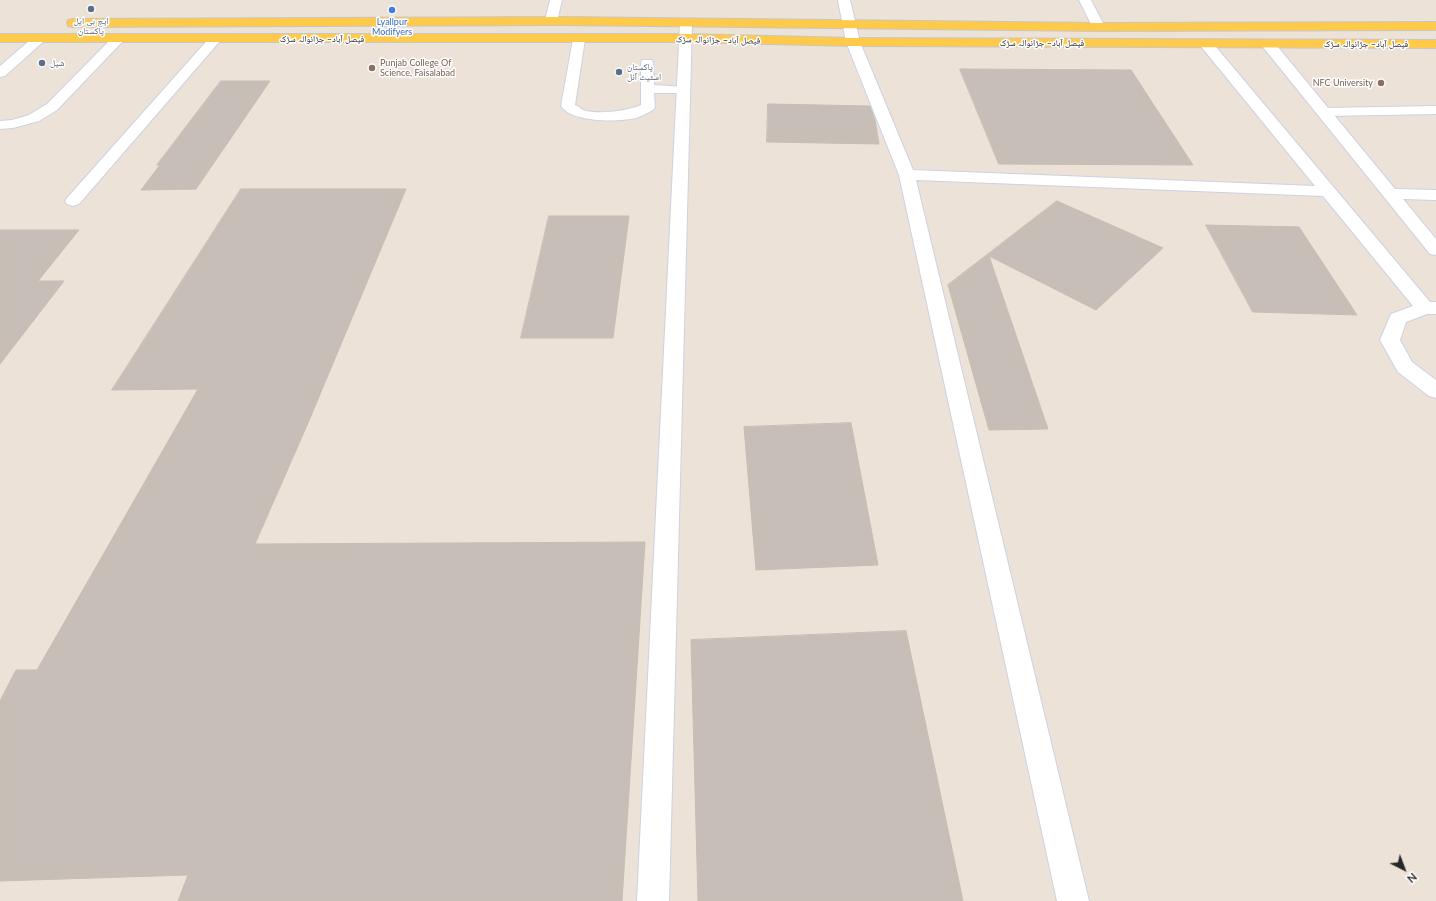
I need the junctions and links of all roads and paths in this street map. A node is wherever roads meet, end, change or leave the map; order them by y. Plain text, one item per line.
1 (556, 0) edge
2 (844, 0) edge
3 (1085, 0) edge
4 (551, 21) junction
5 (62, 23) dead end
6 (1436, 26) edge
7 (1099, 27) junction
8 (685, 31) junction
9 (852, 34) junction
10 (0, 38) edge
11 (40, 38) junction
12 (119, 38) junction
13 (216, 38) junction
14 (579, 39) junction
15 (1206, 44) junction
16 (1268, 44) junction
17 (1436, 44) edge
18 (647, 63) dead end
19 (0, 73) edge
20 (647, 89) junction
21 (683, 90) junction
22 (1436, 110) edge
23 (1324, 112) junction
24 (0, 125) edge
25 (907, 175) junction
26 (1328, 191) junction
27 (1391, 194) junction
28 (1436, 195) edge
29 (73, 202) dead end
30 (1436, 250) edge
31 (1430, 308) edge
32 (1436, 391) edge
33 (653, 901) edge
34 (1073, 901) edge

1 - 4 street
2 - 9 street
3 - 7 street
4 - 5 main road, فیصل آباد– جڑانوالہ سڑک
4 - 8 main road, فیصل آباد– جڑانوالہ سڑک
6 - 7 main road, فیصل آباد– جڑانوالہ سڑک
7 - 9 main road, فیصل آباد– جڑانوالہ سڑک
8 - 9 main road, فیصل آباد– جڑانوالہ سڑک
8 - 14 main road, فیصل آباد– جڑانوالہ سڑک
8 - 21 street
9 - 15 main road, فیصل آباد– جڑانوالہ سڑک
9 - 25 street
10 - 11 main road, فیصل آباد– جڑانوالہ سڑک
11 - 12 main road, فیصل آباد– جڑانوالہ سڑک
11 - 19 lane
12 - 13 main road, فیصل آباد– جڑانوالہ سڑک
12 - 24 lane
13 - 14 main road, فیصل آباد– جڑانوالہ سڑک
13 - 29 lane
14 - 20 lane
15 - 16 main road, فیصل آباد– جڑانوالہ سڑک
15 - 26 street
16 - 17 main road, فیصل آباد– جڑانوالہ سڑک
16 - 23 street
18 - 20 lane
20 - 21 lane
21 - 33 street
22 - 23 lane
23 - 27 street
25 - 26 street
25 - 34 street
26 - 31 street
27 - 28 street
27 - 30 street
31 - 32 street

